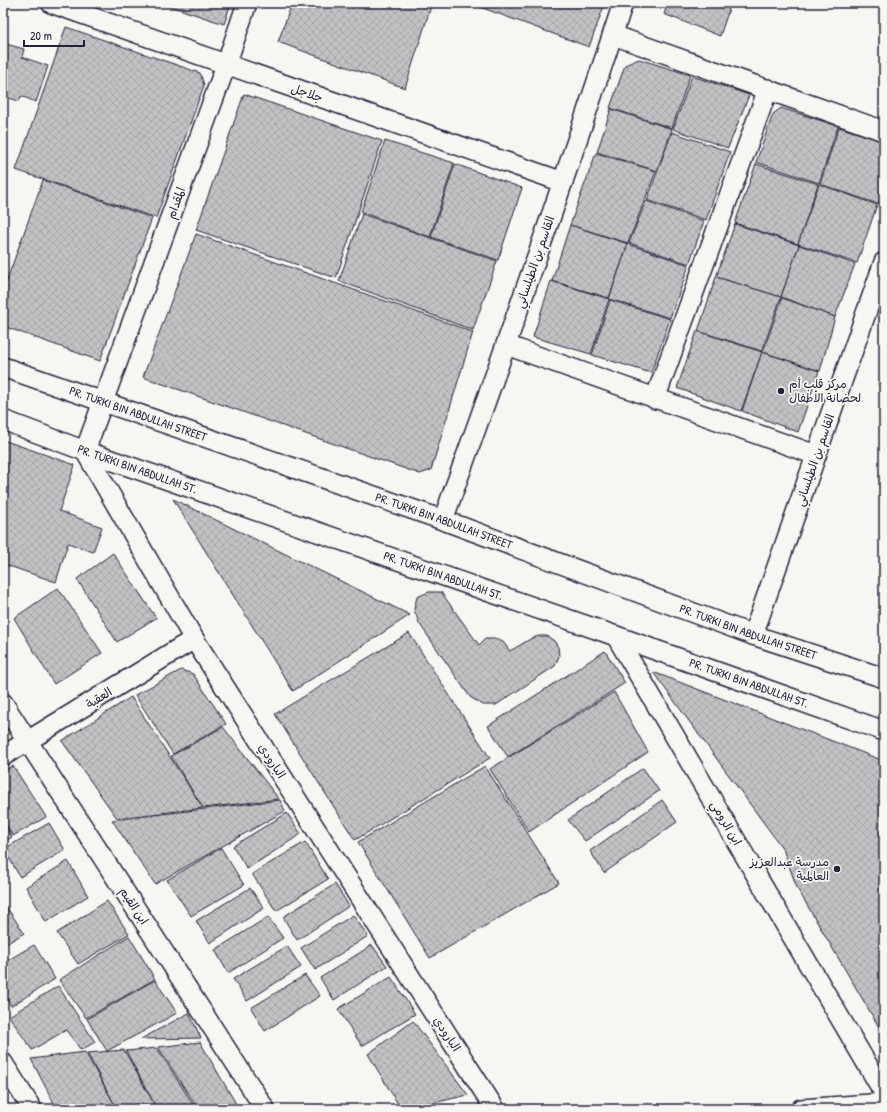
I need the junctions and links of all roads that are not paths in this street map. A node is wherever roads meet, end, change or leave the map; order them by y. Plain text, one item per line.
1 (51, 3) edge
2 (247, 3) edge
3 (623, 3) edge
4 (613, 35) junction
5 (226, 65) junction
6 (768, 89) junction
7 (884, 131) edge
8 (563, 182) junction
9 (884, 262) edge
10 (506, 345) junction
11 (3, 367) edge
12 (655, 398) junction
13 (104, 403) junction
14 (3, 420) edge
15 (85, 451) junction
16 (816, 455) junction
17 (443, 520) junction
18 (753, 635) junction
19 (616, 636) junction
20 (194, 639) junction
21 (884, 678) edge
22 (3, 703) edge
23 (884, 732) edge
24 (28, 742) junction
25 (3, 756) edge
26 (3, 1063) edge
27 (884, 1093) edge
28 (884, 1103) edge
29 (32, 1109) edge
30 (265, 1109) edge
31 (495, 1109) edge
32 (801, 1109) edge

1 - 5 street, جلاجل
2 - 5 street, المقدام
3 - 4 street, القاسم بن الطيلساني
4 - 6 street
4 - 8 street, القاسم بن الطيلساني
5 - 8 street, جلاجل
5 - 13 street, المقدام
6 - 7 street
6 - 12 street
8 - 10 street, القاسم بن الطيلساني
9 - 16 street, القاسم بن الطيلساني
10 - 12 street
10 - 17 street, القاسم بن الطيلساني
11 - 13 street, PR. TURKI BIN ABDULLAH STREET
12 - 16 street
13 - 15 street
13 - 17 street, PR. TURKI BIN ABDULLAH STREET
14 - 15 street, PR. TURKI BIN ABDULLAH ST.
15 - 19 street, PR. TURKI BIN ABDULLAH ST.
15 - 20 street, البارودي
16 - 18 street, القاسم بن الطيلساني
17 - 18 street, PR. TURKI BIN ABDULLAH STREET
18 - 21 street, PR. TURKI BIN ABDULLAH STREET
19 - 23 street, PR. TURKI BIN ABDULLAH ST.
19 - 27 street, ابن الرومي
20 - 24 street, العقبة
20 - 31 street, البارودي
22 - 24 street, ابن القيم
24 - 25 street, العقبة
24 - 30 street, ابن القيم
26 - 29 street
28 - 32 street

